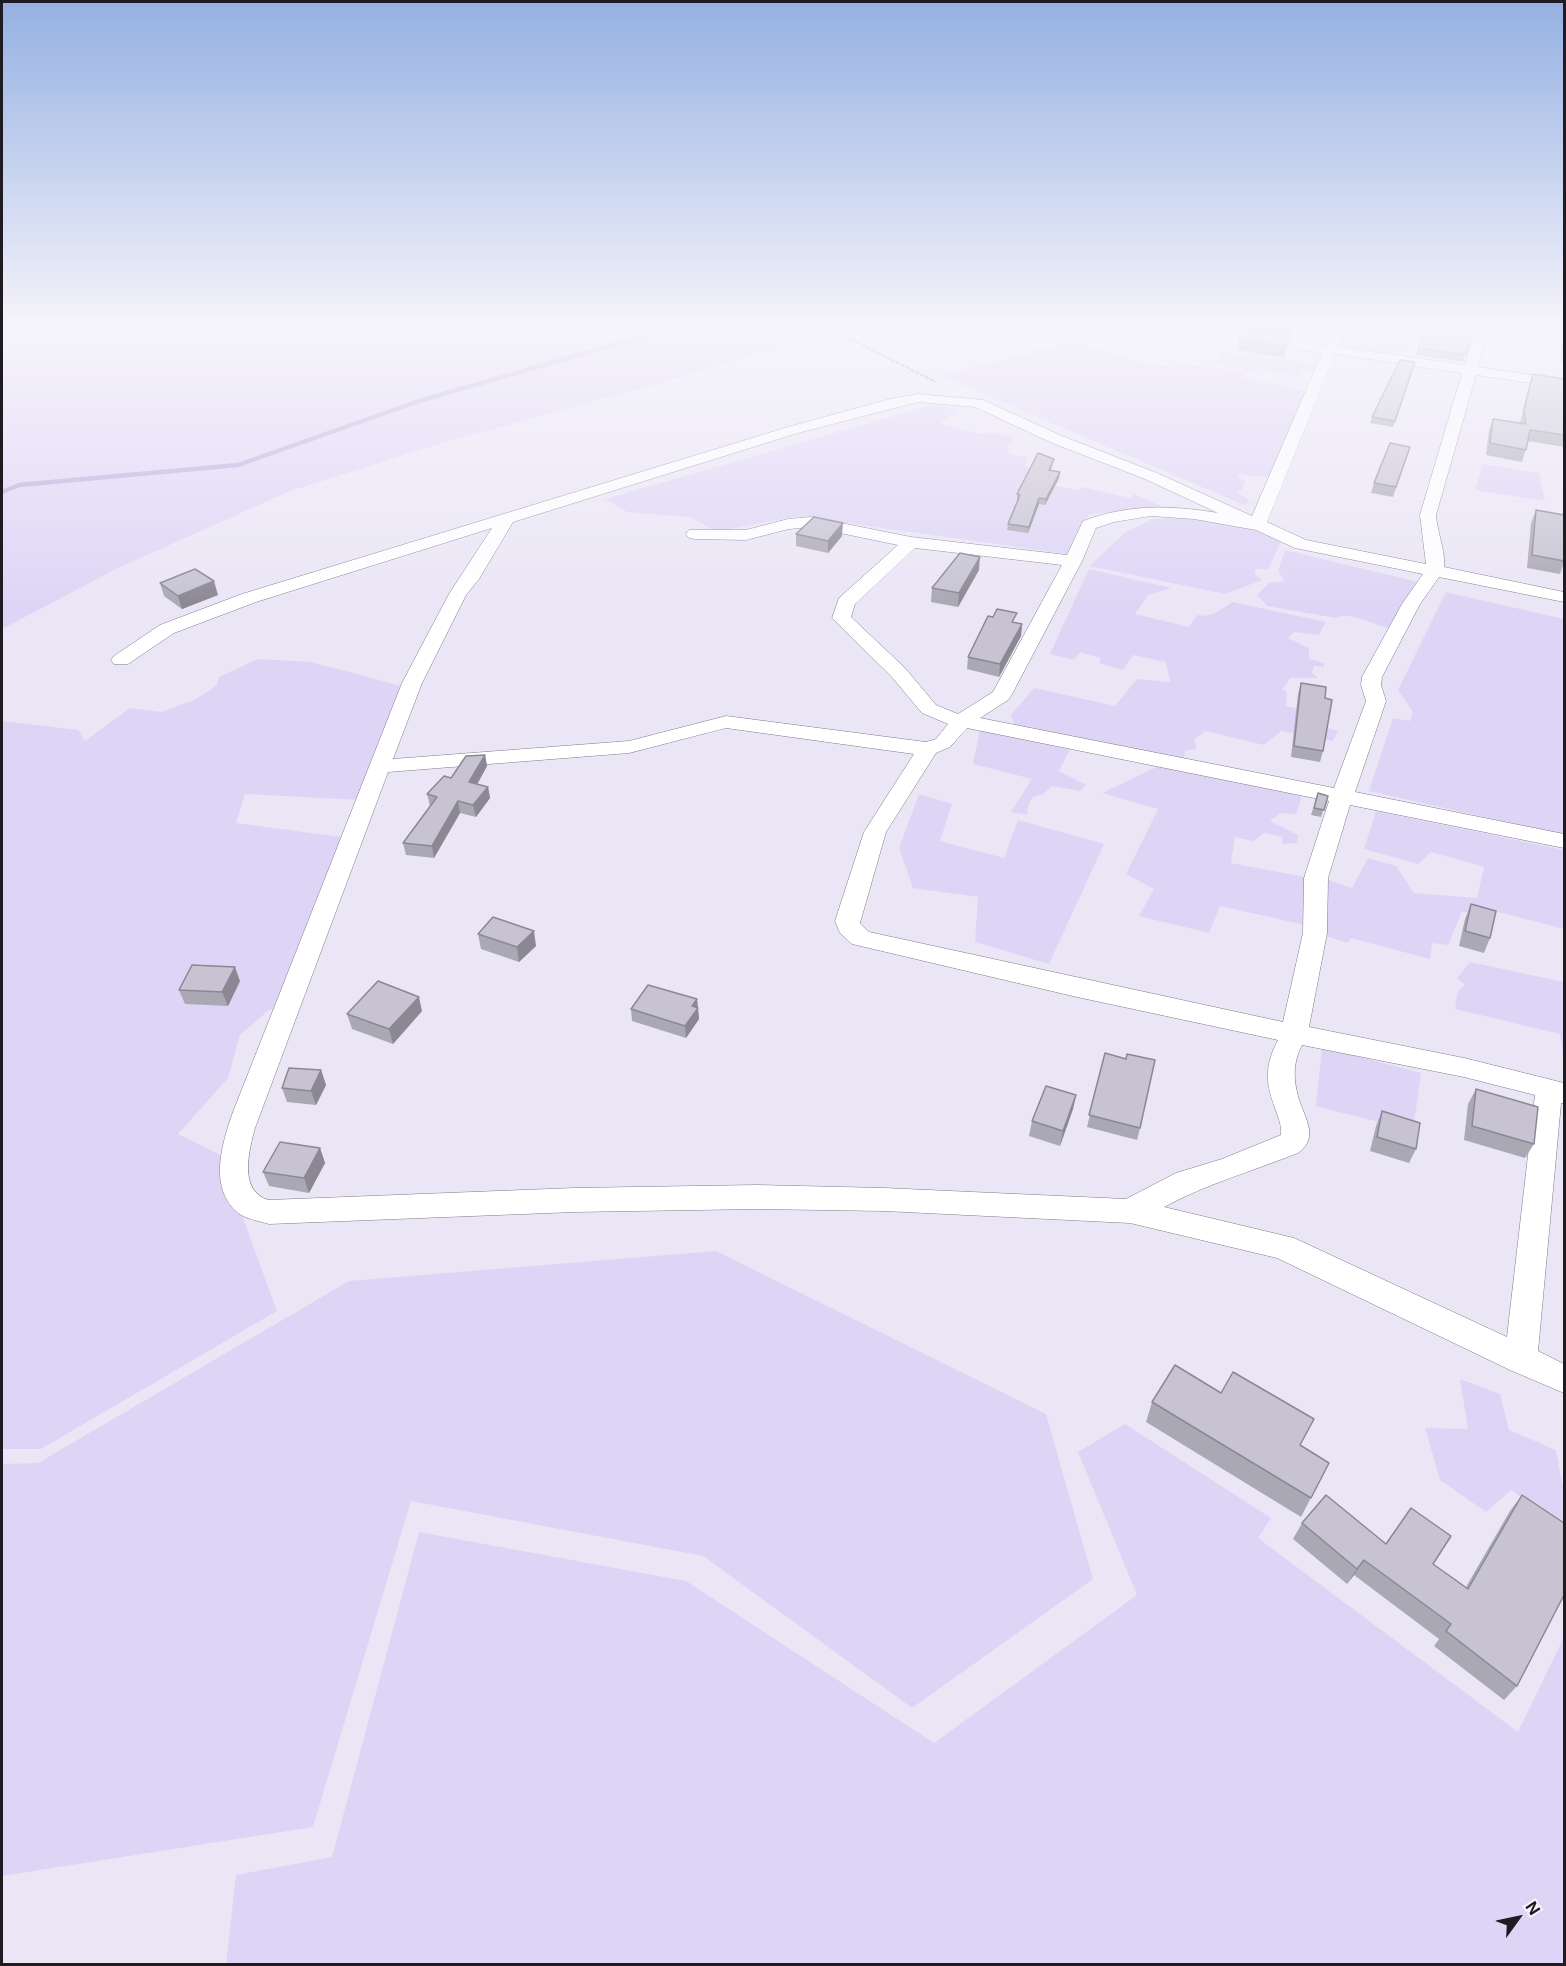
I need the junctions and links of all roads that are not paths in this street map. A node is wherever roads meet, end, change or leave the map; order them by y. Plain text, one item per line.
1 (823, 422) edge
2 (1019, 422) edge
3 (1299, 422) edge
4 (1454, 422) edge
5 (507, 518) junction
6 (1257, 525) junction
7 (695, 534) dead end
8 (911, 542) junction
9 (1073, 561) junction
10 (1434, 571) junction
11 (1564, 597) edge
12 (121, 660) dead end
13 (1001, 696) junction
14 (962, 720) junction
15 (1008, 730) junction
16 (928, 749) junction
17 (381, 766) junction
18 (1341, 797) junction
19 (1564, 842) edge
20 (1294, 1034) junction
21 (1557, 1090) edge
22 (1131, 1211) junction
23 (1521, 1360) junction
24 (1564, 1379) edge

1 - 5 street
2 - 6 street
3 - 6 street
4 - 10 street
5 - 12 street
5 - 17 street
6 - 9 street
6 - 10 street
7 - 8 street
8 - 9 street
8 - 14 street
9 - 13 street
10 - 11 street
10 - 18 street
13 - 14 street
13 - 15 street
14 - 15 street
14 - 16 street
15 - 18 street
16 - 17 street
16 - 20 street
17 - 22 street
18 - 19 street
18 - 20 street
20 - 21 street
20 - 22 street
21 - 23 street
22 - 23 street
23 - 24 street

